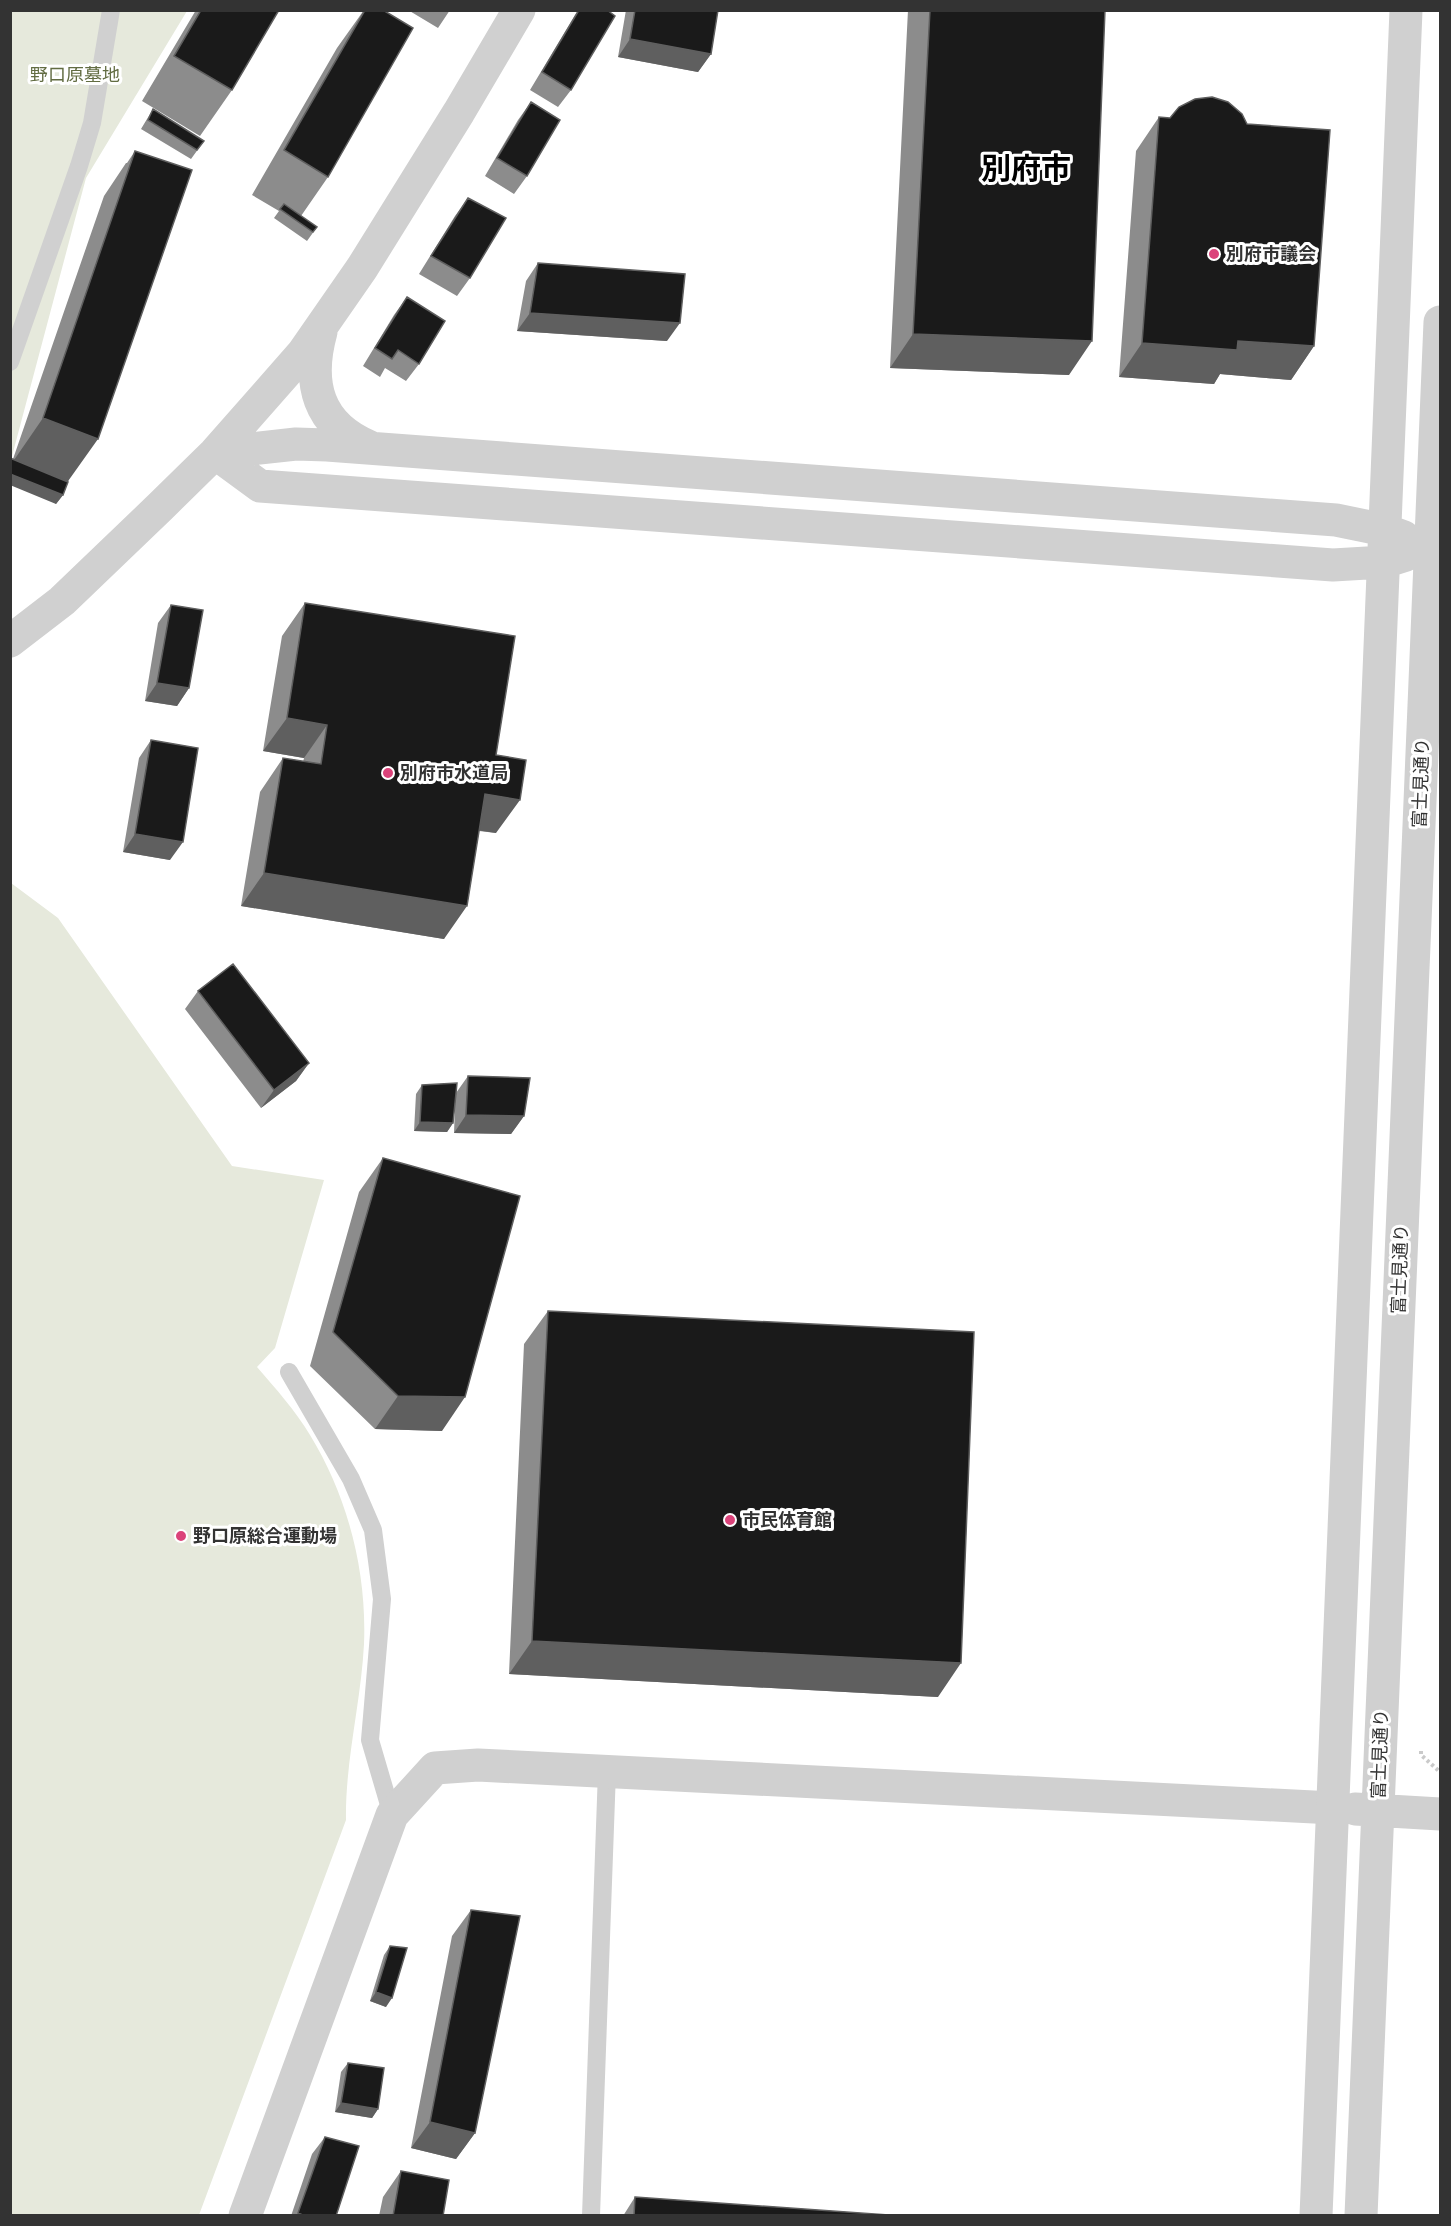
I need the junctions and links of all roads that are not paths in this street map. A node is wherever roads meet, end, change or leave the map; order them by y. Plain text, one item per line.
1 (111, 10) edge
2 (519, 10) edge
3 (1406, 10) edge
4 (1440, 322) edge
5 (322, 327) junction
6 (10, 362) edge
7 (376, 449) junction
8 (214, 453) junction
9 (1384, 546) junction
10 (1430, 548) junction
11 (10, 641) edge
12 (289, 1372) dead end
13 (607, 1771) junction
14 (1333, 1808) junction
15 (1378, 1810) junction
16 (1440, 1814) edge
17 (392, 1815) junction
18 (245, 2216) edge
19 (591, 2216) edge
20 (1316, 2216) edge
21 (1361, 2216) edge

1 - 6 lane
2 - 5 street
3 - 9 street
4 - 10 street, 富士見通り
5 - 7 street
5 - 8 street
7 - 8 street
7 - 9 street
8 - 9 street
8 - 11 street
9 - 10 street
9 - 14 street
10 - 15 street, 富士見通り
12 - 17 lane
13 - 14 street
13 - 17 street
13 - 19 lane
14 - 15 street
14 - 20 street
15 - 16 street
15 - 21 street, 富士見通り
17 - 18 street

